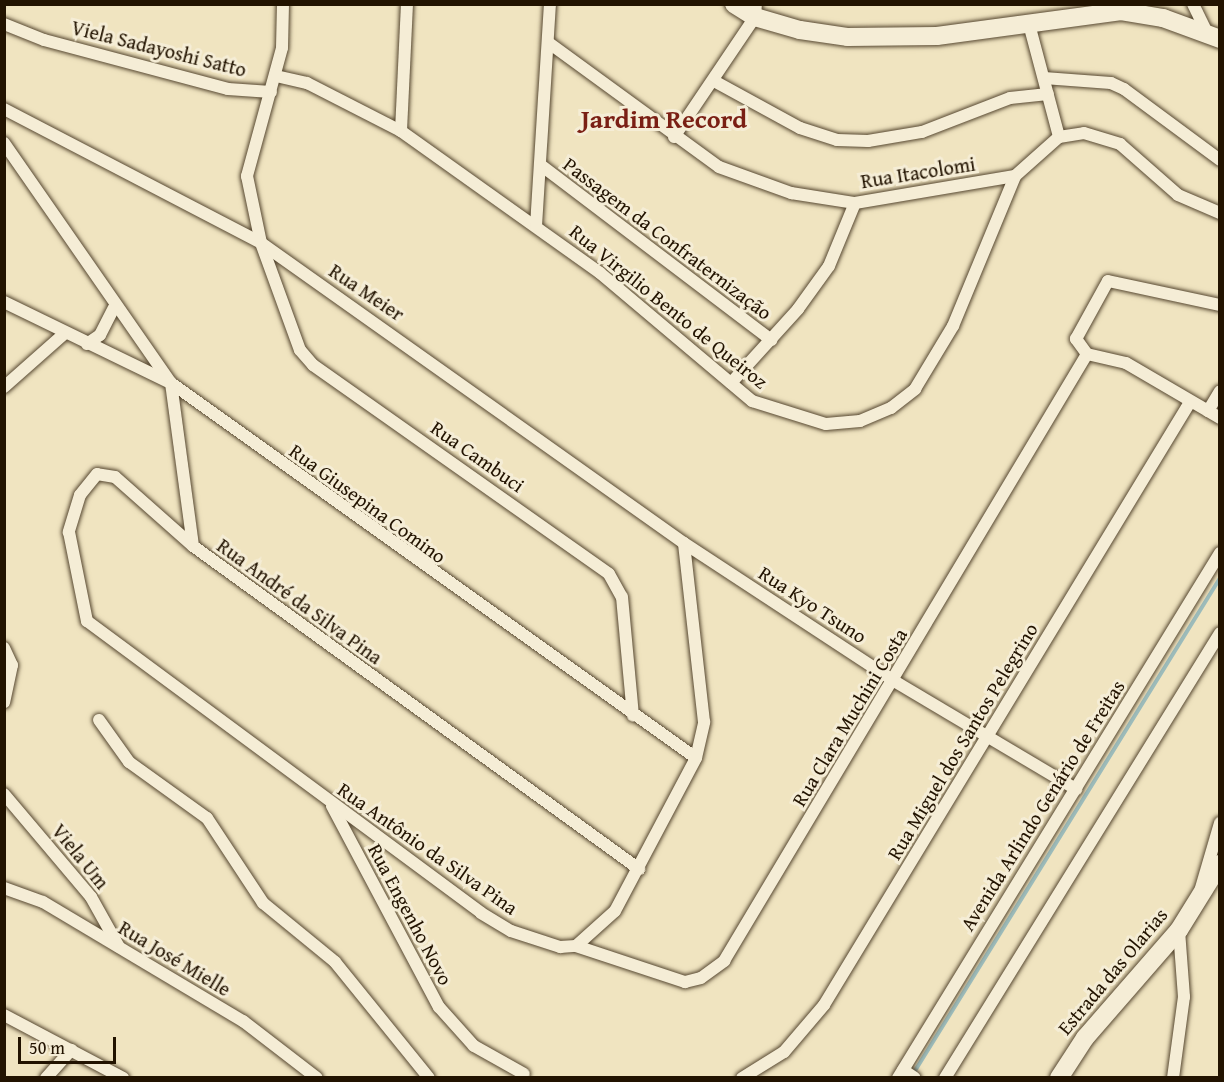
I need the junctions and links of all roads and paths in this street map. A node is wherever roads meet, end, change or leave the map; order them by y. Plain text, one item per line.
1 (283, 4) edge
2 (407, 4) edge
3 (550, 4) edge
4 (734, 4) edge
5 (1193, 4) edge
6 (756, 11) edge
7 (4, 24) edge
8 (1029, 24) junction
9 (1213, 36) edge
10 (549, 43) junction
11 (276, 76) junction
12 (1044, 78) junction
13 (714, 81) junction
14 (271, 92) junction
15 (1048, 94) junction
16 (4, 109) edge
17 (401, 131) junction
18 (674, 136) junction
19 (1059, 137) junction
20 (4, 143) edge
21 (1220, 160) edge
22 (542, 166) junction
23 (1015, 176) junction
24 (855, 203) junction
25 (1220, 213) edge
26 (536, 226) junction
27 (261, 243) junction
28 (4, 302) edge
29 (1220, 305) edge
30 (114, 308) junction
31 (64, 334) junction
32 (771, 340) junction
33 (87, 344) junction
34 (1087, 354) junction
35 (171, 383) junction
36 (731, 383) junction
37 (4, 387) edge
38 (1220, 391) edge
39 (1190, 402) junction
40 (1208, 411) junction
41 (1220, 418) edge
42 (684, 543) junction
43 (193, 546) junction
44 (1220, 553) edge
45 (1220, 633) edge
46 (4, 648) edge
47 (894, 681) junction
48 (4, 702) edge
49 (633, 715) junction
50 (99, 720) dead end
51 (987, 738) junction
52 (696, 758) junction
53 (1076, 789) junction
54 (4, 794) edge
55 (331, 805) junction
56 (1220, 823) edge
57 (1220, 864) edge
58 (639, 869) junction
59 (4, 888) edge
60 (1200, 895) junction
61 (1179, 930) junction
62 (576, 946) junction
63 (119, 948) junction
64 (4, 1015) edge
65 (71, 1050) junction
66 (524, 1074) dead end
67 (906, 1075) edge
68 (46, 1077) edge
69 (123, 1077) edge
70 (317, 1077) edge
71 (429, 1077) edge
72 (742, 1077) edge
73 (945, 1077) edge
74 (1059, 1077) edge
75 (1173, 1077) edge

1 - 11 street, Rua Cambuci
2 - 17 street
3 - 10 street
4 - 6 main road
5 - 9 street
6 - 8 main road
6 - 13 street
7 - 14 street, Viela Sadayoshi Satto
8 - 9 main road
8 - 12 street
10 - 18 street, Rua Itacolomi
10 - 22 street
11 - 14 street, Rua Cambuci
11 - 17 street, Rua Virgilio Bento de Queiroz
12 - 15 street
12 - 21 street
13 - 15 street
13 - 18 street
14 - 27 street, Rua Cambuci
15 - 19 street
16 - 27 street, Rua Meier
17 - 26 street, Rua Virgilio Bento de Queiroz
18 - 24 street, Rua Itacolomi
19 - 23 street, Rua Virgilio Bento de Queiroz
19 - 25 street
20 - 30 street, Rua André da Silva Pina
22 - 26 street
22 - 32 street, Passagem da Confraternização
23 - 24 street, Rua Itacolomi
23 - 36 street, Rua Virgilio Bento de Queiroz
24 - 32 street
26 - 36 street, Rua Virgilio Bento de Queiroz
27 - 42 street, Rua Meier
27 - 49 street, Rua Cambuci
28 - 31 street, Rua Giusepina Comino
29 - 34 street
30 - 33 street
30 - 35 street, Rua André da Silva Pina
31 - 33 street, Rua Giusepina Comino
31 - 37 street
32 - 36 street
33 - 35 street, Rua Giusepina Comino
34 - 39 street
34 - 47 street, Rua Clara Muchini Costa
35 - 43 street, Rua André da Silva Pina
35 - 49 street, Rua Giusepina Comino
38 - 40 street
39 - 40 street
39 - 51 street, Rua Miguel dos Santos Pelegrino
40 - 41 street
42 - 47 street, Rua Kyo Tsuno
42 - 52 street
43 - 55 street, Rua Antônio da Silva Pina
43 - 58 street, Rua André da Silva Pina
44 - 53 street, Avenida Arlindo Genário de Freitas
45 - 73 street
46 - 48 street
47 - 51 street, Rua Kyo Tsuno
47 - 62 street, Rua Clara Muchini Costa
49 - 52 street, Rua Giusepina Comino
50 - 71 street
51 - 53 street, Rua Kyo Tsuno
51 - 72 street, Rua Miguel dos Santos Pelegrino
52 - 58 street
53 - 67 street, Avenida Arlindo Genário de Freitas
54 - 63 street, Viela Um
55 - 62 street, Rua Antônio da Silva Pina
55 - 66 street, Rua Engenho Novo
56 - 60 street
57 - 60 main road, Estrada das Olarias
58 - 62 street
59 - 63 street, Rua José Mielle
60 - 61 main road, Estrada das Olarias
61 - 74 main road, Estrada das Olarias
61 - 75 street
63 - 70 street, Rua José Mielle
64 - 65 street
65 - 68 street
65 - 69 street

